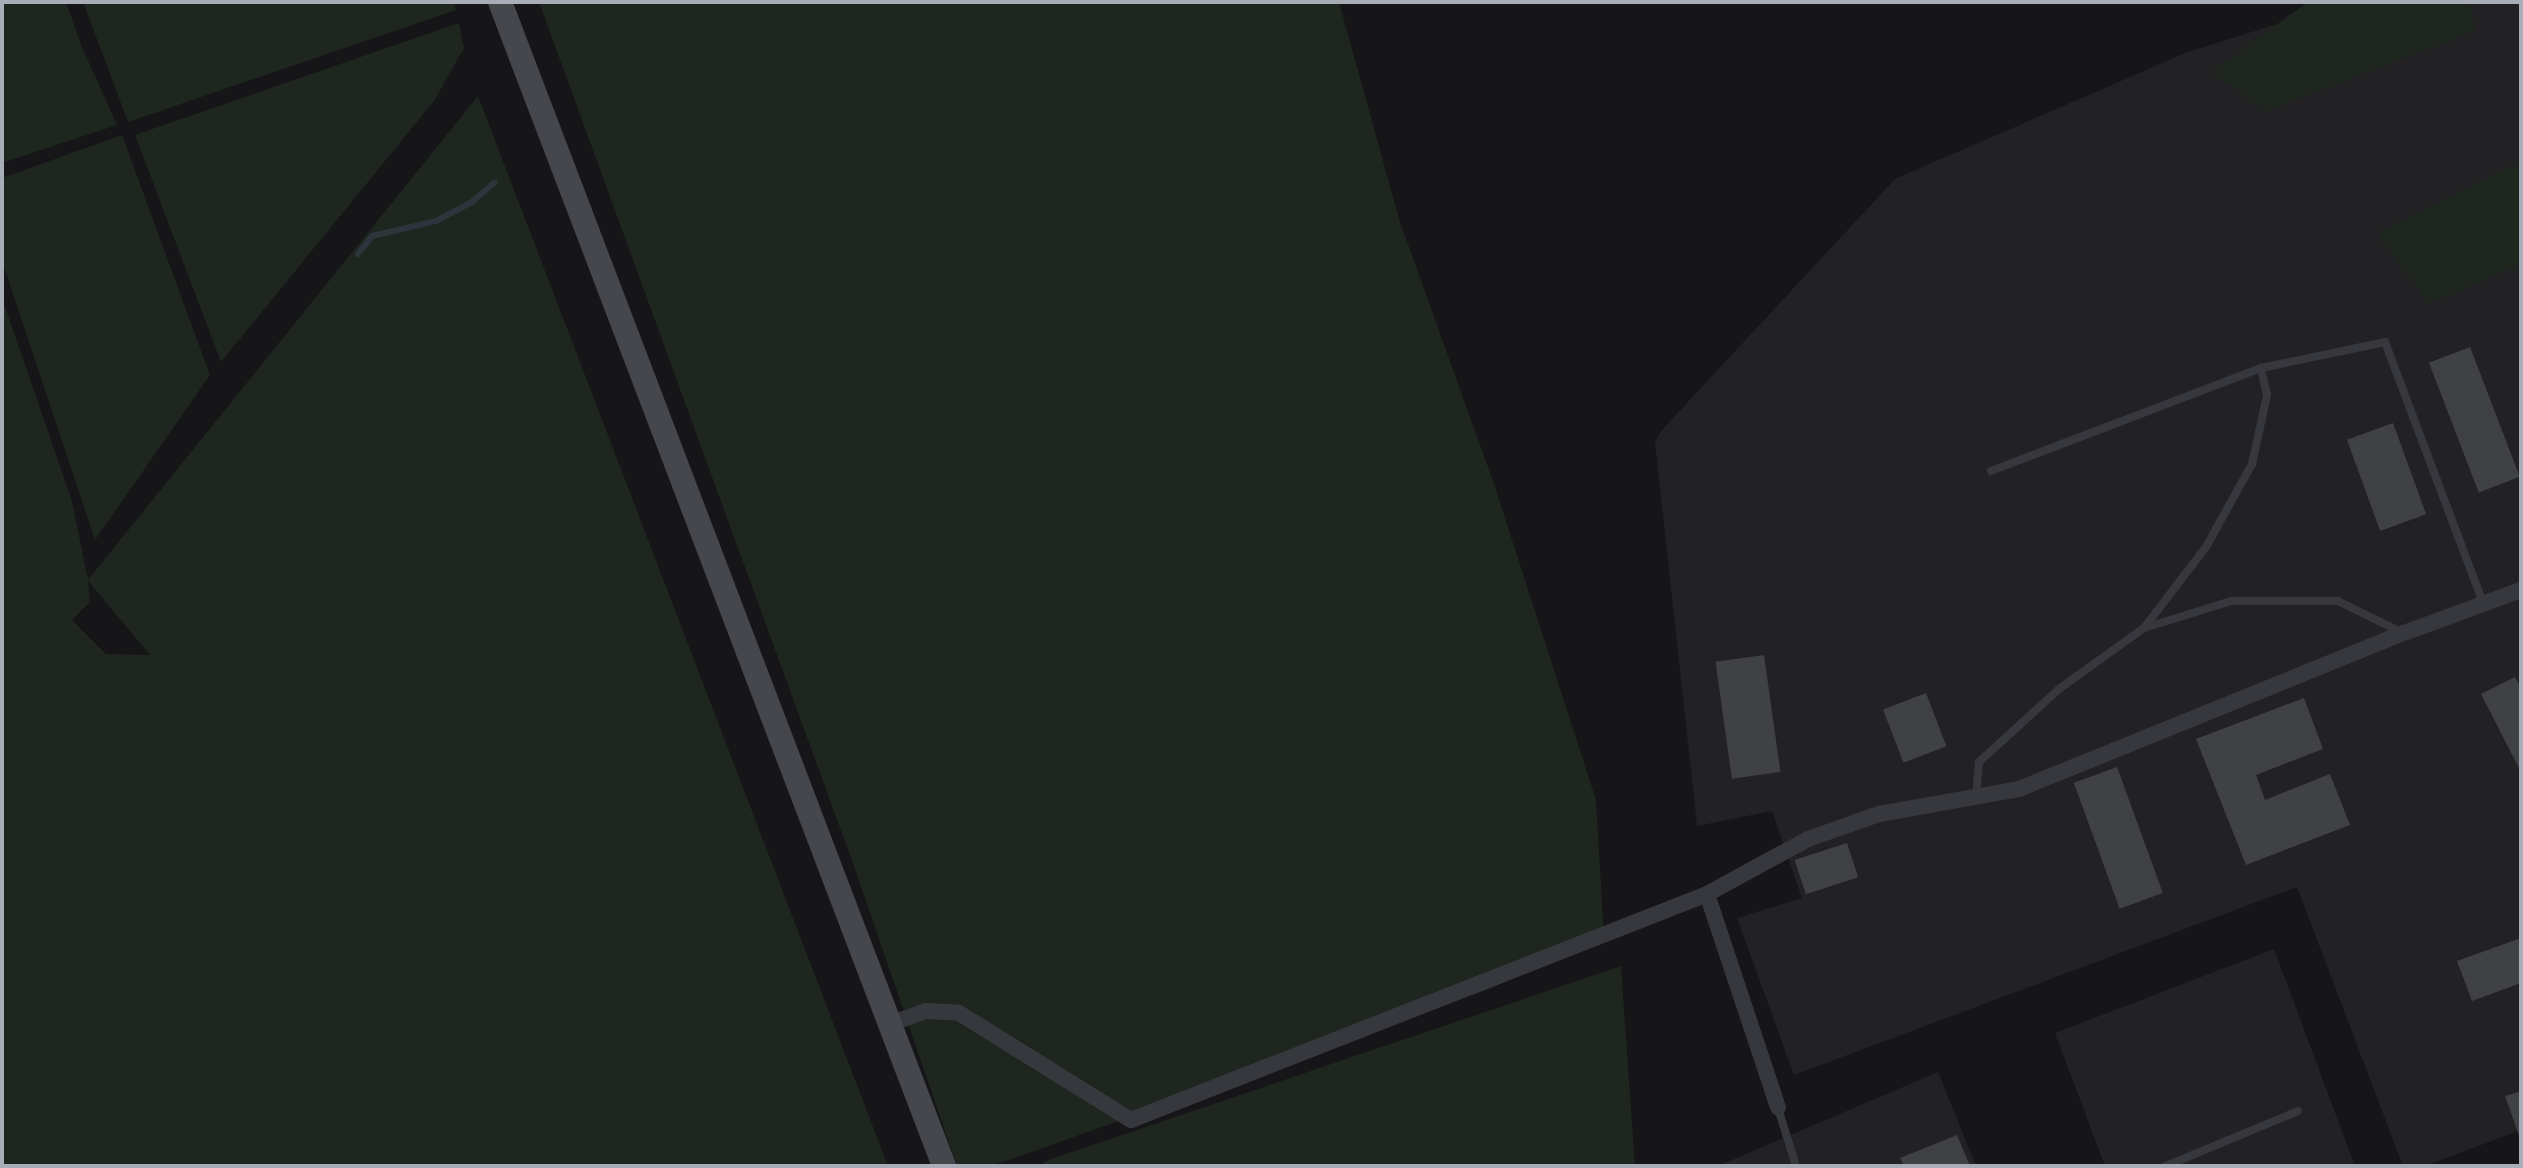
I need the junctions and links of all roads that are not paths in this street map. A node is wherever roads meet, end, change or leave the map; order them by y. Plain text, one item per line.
1 (500, 2) edge
2 (2261, 368) junction
3 (1991, 471) dead end
4 (2521, 590) edge
5 (2483, 604) junction
6 (2144, 628) junction
7 (2404, 633) junction
8 (1976, 797) junction
9 (1707, 894) junction
10 (890, 1024) junction
11 (1778, 1108) joint
12 (2298, 1111) dead end
13 (944, 1166) edge
14 (1796, 1166) edge
15 (2166, 1166) edge

1 - 10 main road
2 - 3 lane
2 - 5 lane
2 - 6 lane
4 - 5 street
5 - 7 street
6 - 7 lane
6 - 8 lane
7 - 8 street
8 - 9 street
9 - 10 street
9 - 11 street
10 - 13 main road
11 - 14 lane
12 - 15 lane

